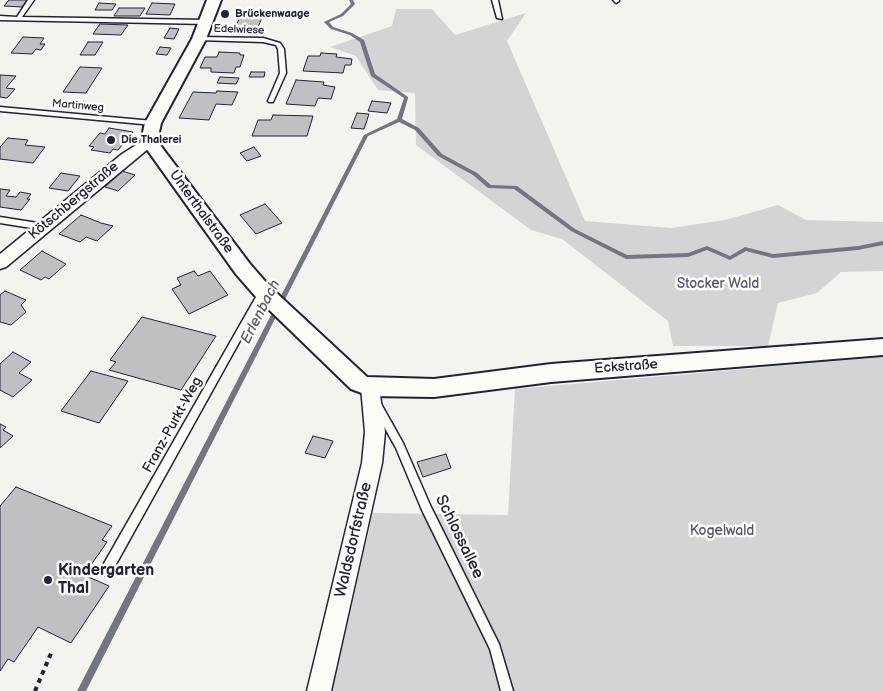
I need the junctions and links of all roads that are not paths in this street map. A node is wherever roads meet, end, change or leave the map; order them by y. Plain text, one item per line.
1 (31, 0) edge
2 (214, 0) edge
3 (495, 0) edge
4 (0, 18) edge
5 (500, 18) dead end
6 (18, 19) junction
7 (207, 22) junction
8 (199, 38) junction
9 (272, 101) dead end
10 (0, 109) edge
11 (153, 123) junction
12 (149, 141) junction
13 (0, 220) edge
14 (44, 227) junction
15 (0, 263) edge
16 (266, 295) junction
17 (883, 347) edge
18 (371, 394) junction
19 (106, 572) dead end
20 (319, 691) edge
21 (507, 691) edge

1 - 6 lane
2 - 7 street
3 - 5 lane
4 - 6 lane
6 - 7 lane
7 - 8 street
8 - 9 lane, Edelwiese
8 - 11 street
10 - 11 lane, Martinweg
11 - 12 street
12 - 14 street, Kötschbergstraße
12 - 16 street, Unterthalstraße
13 - 14 lane
14 - 15 street, Kötschbergstraße
16 - 18 street, Unterthalstraße
16 - 19 lane, Franz-Purkt-Weg
17 - 18 street, Eckstraße
18 - 20 street, Waldsdorfstraße
18 - 21 lane, Schlossallee

